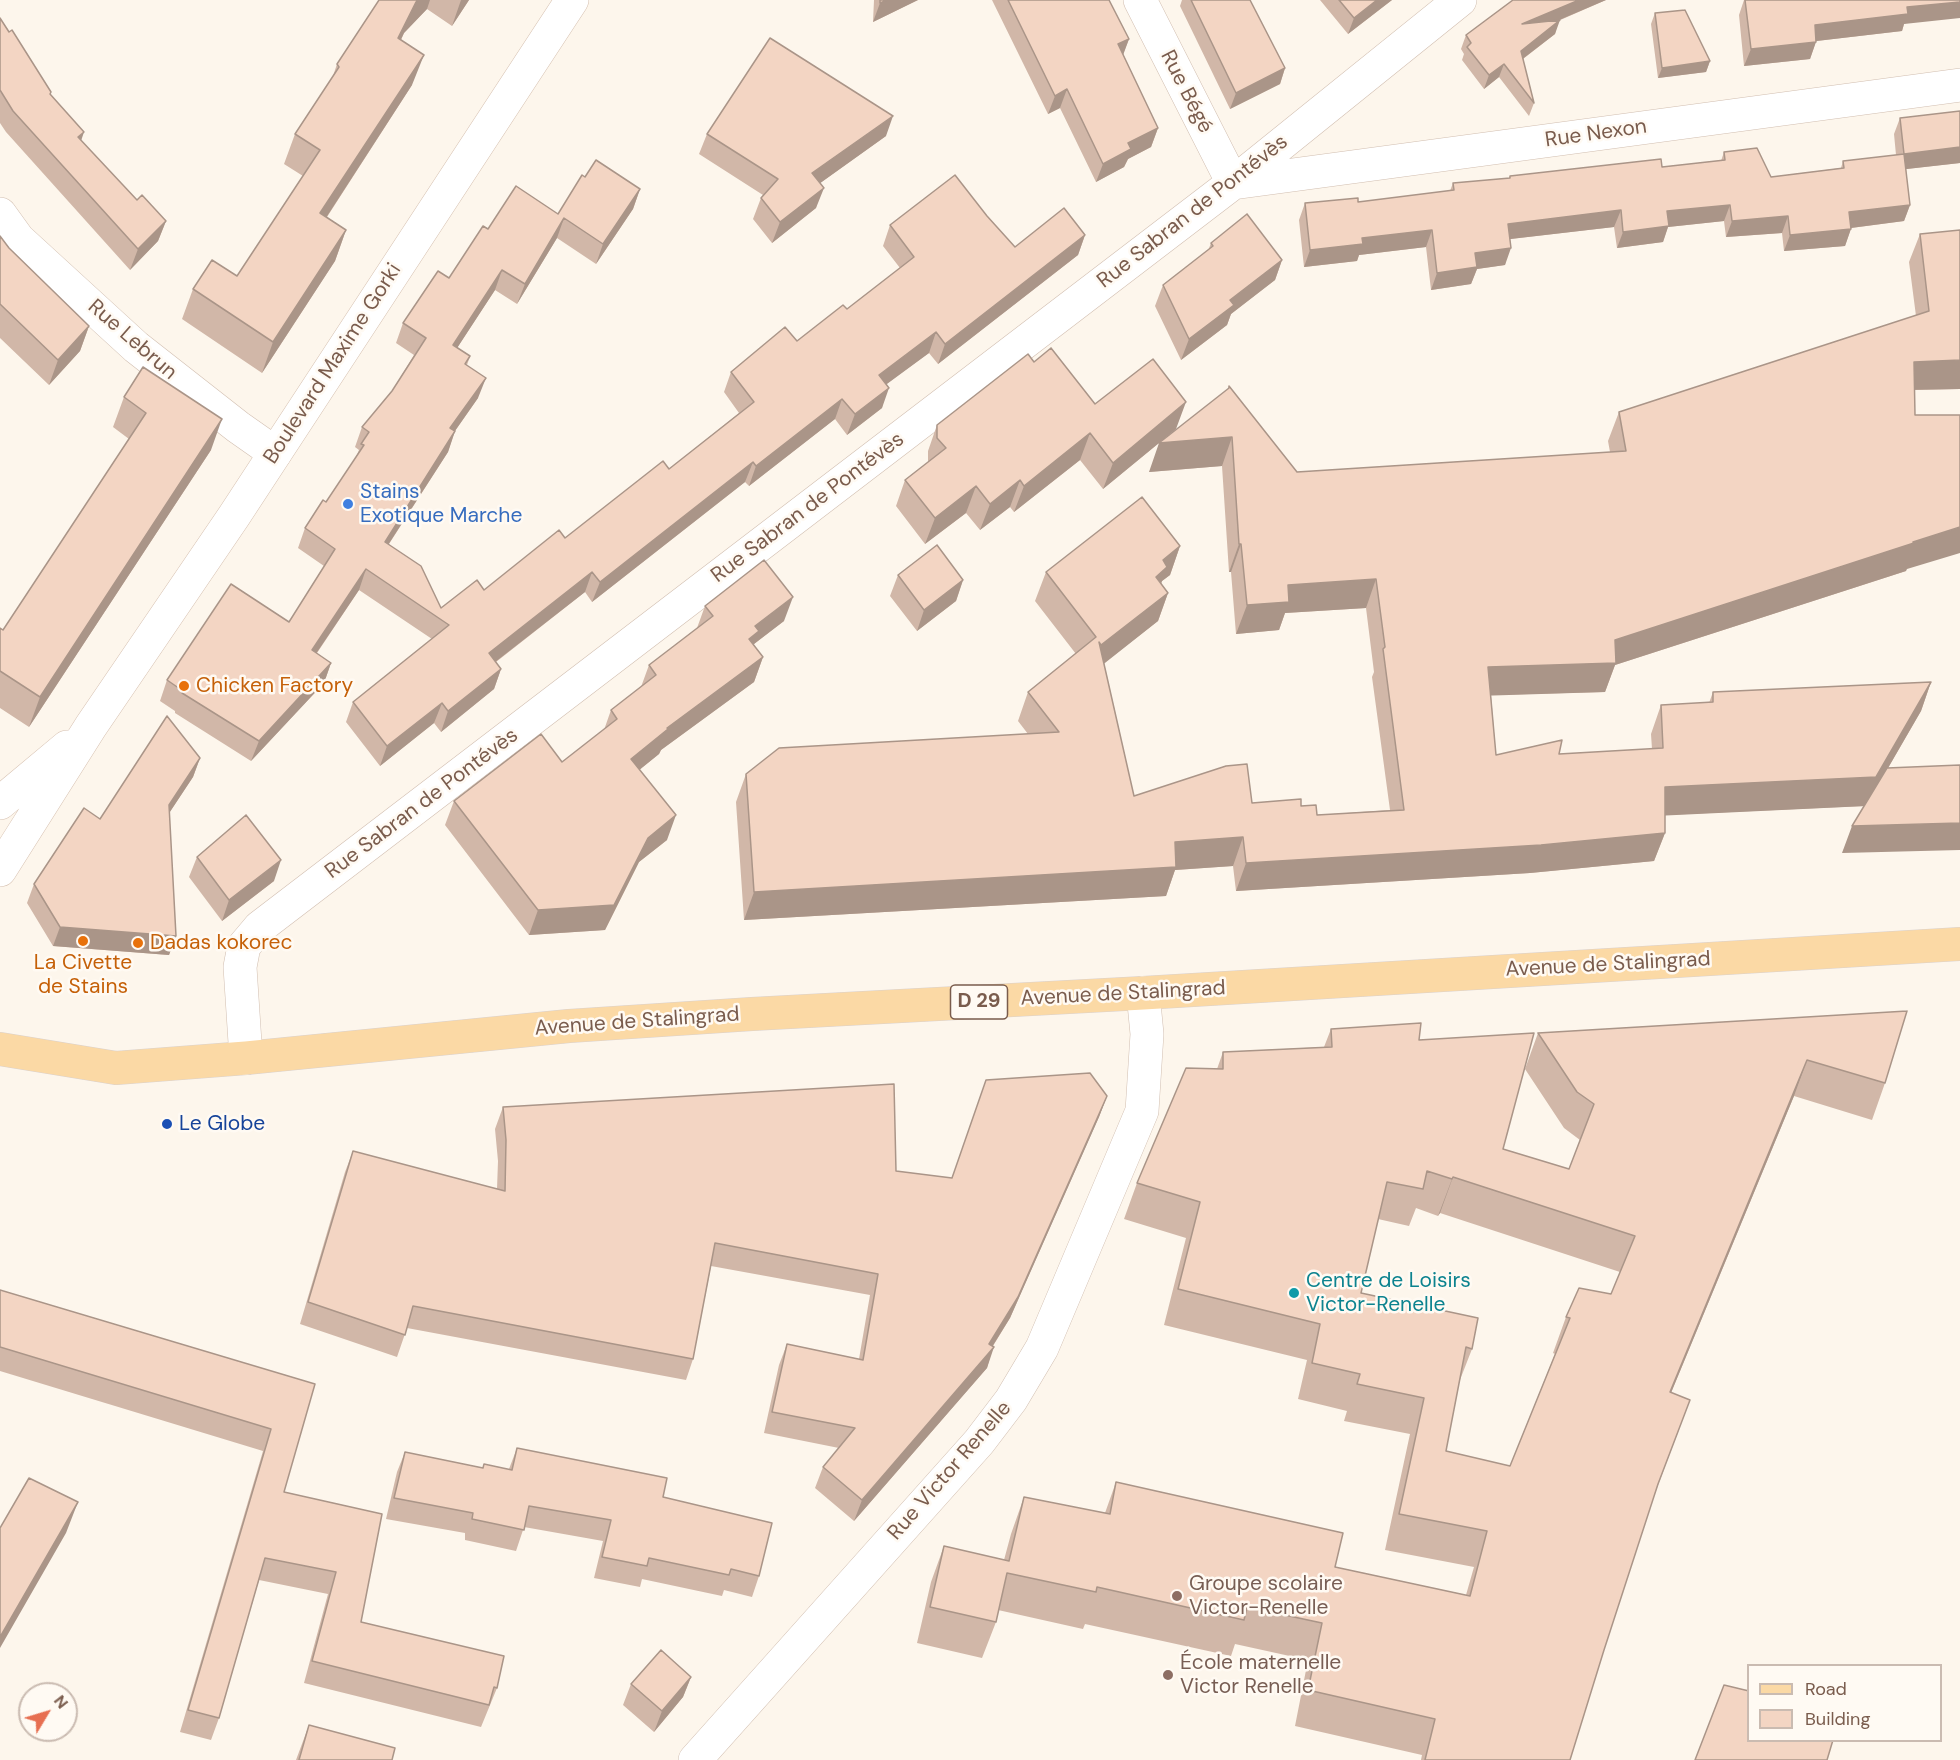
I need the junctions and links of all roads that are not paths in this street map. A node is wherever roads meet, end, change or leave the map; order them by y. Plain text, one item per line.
1 (572, 0) edge
2 (1140, 0) edge
3 (1460, 0) edge
4 (1960, 85) edge
5 (1233, 183) junction
6 (0, 214) edge
7 (275, 453) junction
8 (92, 726) junction
9 (0, 803) edge
10 (0, 870) edge
11 (1960, 944) edge
12 (1143, 993) junction
13 (0, 1049) edge
14 (246, 1058) junction
15 (695, 1760) edge

1 - 7 street, Boulevard Maxime Gorki
2 - 5 street, Rue Bégé
3 - 5 street, Rue Sabran de Pontévès
4 - 5 street, Rue Nexon
5 - 14 street, Rue Sabran de Pontévès
6 - 7 street, Rue Lebrun
7 - 8 street, Boulevard Maxime Gorki
8 - 9 street, Boulevard Maxime Gorki
8 - 10 street, Boulevard Maxime Gorki
11 - 12 main road, Avenue de Stalingrad / D 29
12 - 14 main road, Avenue de Stalingrad / D 29
12 - 15 street, Rue Victor Renelle
13 - 14 main road, Avenue de Stalingrad / D 29

